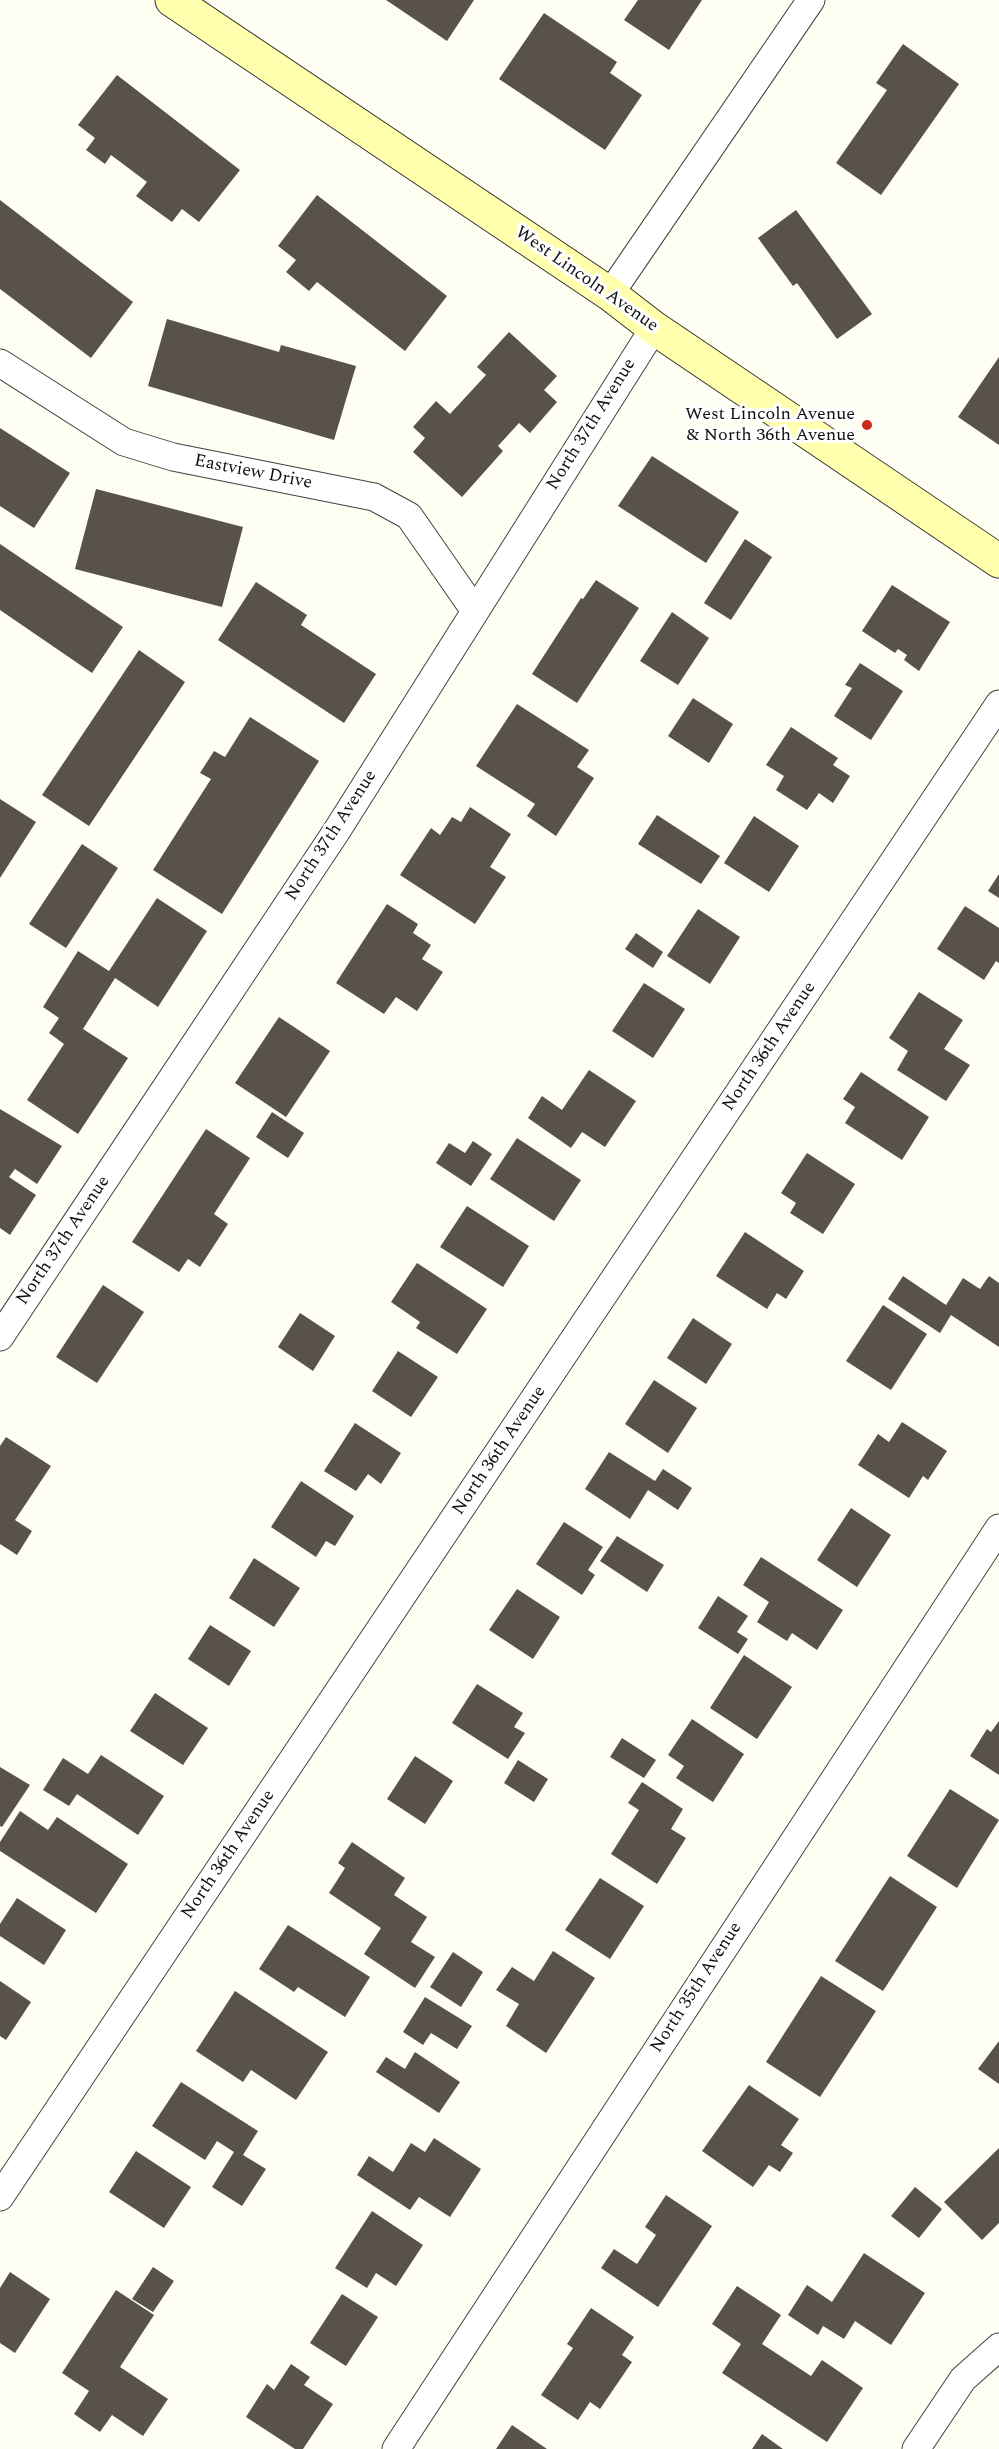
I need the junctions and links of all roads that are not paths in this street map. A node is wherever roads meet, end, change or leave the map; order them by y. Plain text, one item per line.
1 (172, 0) edge
2 (811, 0) edge
3 (609, 294) junction
4 (654, 328) junction
5 (0, 363) edge
6 (999, 561) edge
7 (475, 611) junction
8 (999, 704) edge
9 (0, 1337) edge
10 (999, 1528) edge
11 (0, 2198) edge
12 (999, 2347) edge
13 (396, 2449) edge
14 (916, 2449) edge

1 - 3 street, West Lincoln Avenue
2 - 3 street
3 - 4 street, West Lincoln Avenue
4 - 6 street, West Lincoln Avenue
4 - 7 street, North 37th Avenue
5 - 7 street, Eastview Drive
7 - 9 street, North 37th Avenue
8 - 11 street, North 36th Avenue
10 - 13 street, North 35th Avenue
12 - 14 street

